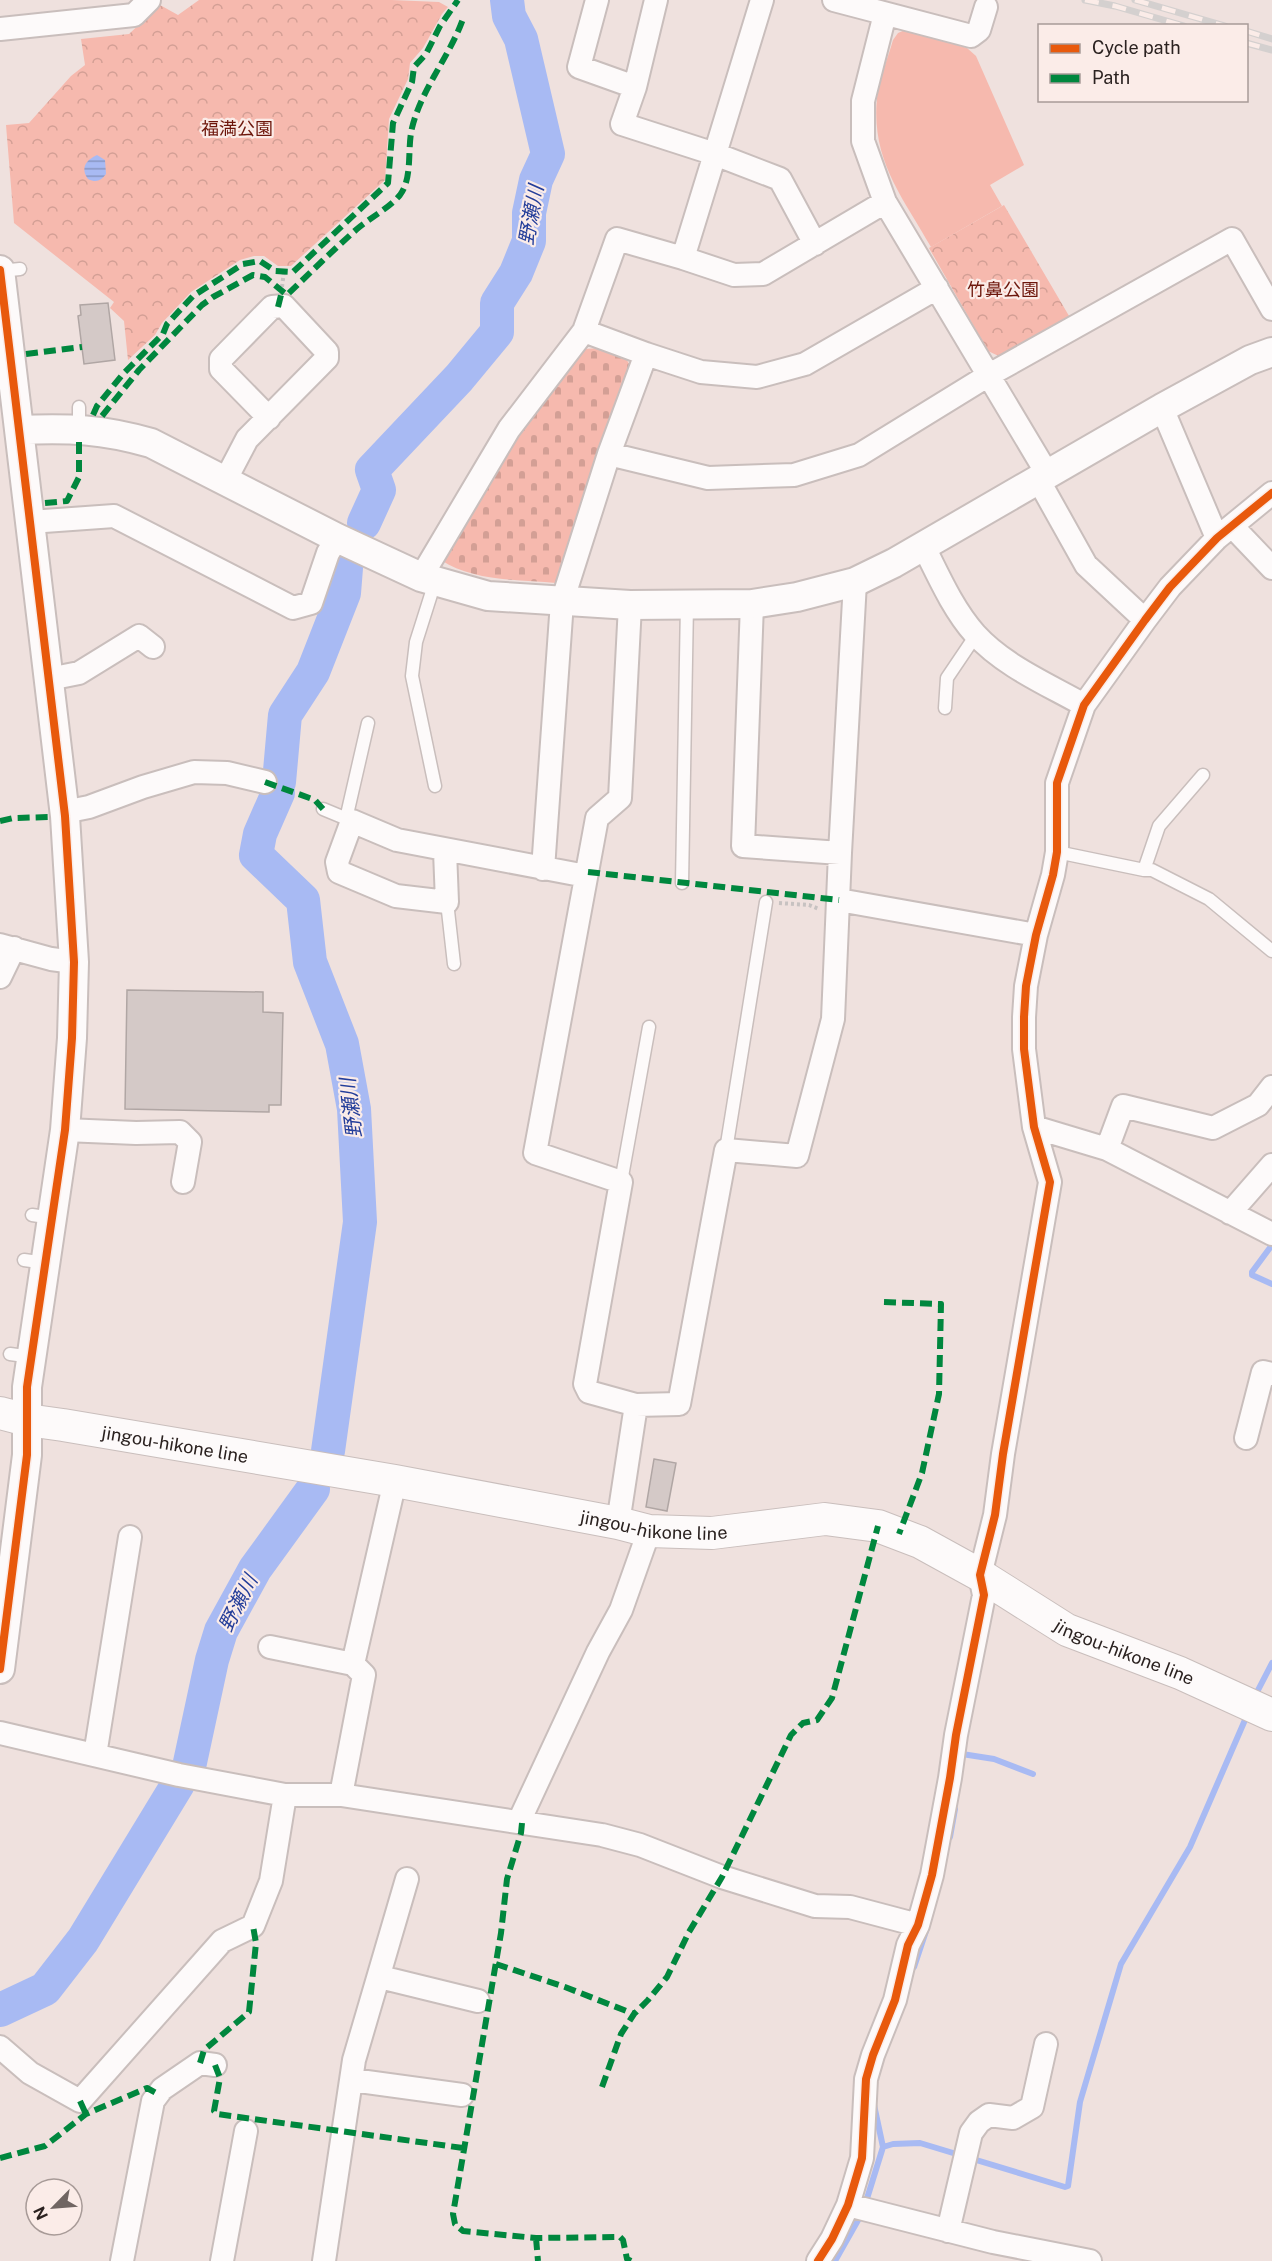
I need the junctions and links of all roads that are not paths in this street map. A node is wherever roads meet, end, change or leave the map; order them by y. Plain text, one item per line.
1 (149, 0) edge
2 (597, 0) edge
3 (656, 0) edge
4 (762, 0) edge
5 (834, 0) edge
6 (986, 7) dead end
7 (84, 10) edge
8 (885, 14) junction
9 (0, 29) edge
10 (635, 87) junction
11 (715, 154) junction
12 (885, 202) junction
13 (815, 244) junction
14 (683, 258) junction
15 (7, 270) edge
16 (937, 288) junction
17 (1272, 309) edge
18 (584, 331) junction
19 (1272, 352) edge
20 (646, 354) junction
21 (989, 375) junction
22 (1162, 408) junction
23 (269, 418) junction
24 (19, 429) junction
25 (609, 454) junction
26 (1043, 478) junction
27 (225, 481) junction
28 (1272, 493) edge
29 (30, 522) junction
30 (1225, 532) junction
31 (337, 538) junction
32 (924, 547) junction
33 (1272, 568) edge
34 (428, 580) junction
35 (855, 582) junction
36 (562, 602) junction
37 (630, 604) junction
38 (687, 604) junction
39 (752, 604) junction
40 (1145, 620) junction
41 (976, 635) junction
42 (153, 647) dead end
43 (49, 679) junction
44 (1084, 705) junction
45 (945, 708) dead end
46 (368, 723) dead end
47 (1203, 775) dead end
48 (265, 782) dead end
49 (435, 786) dead end
50 (323, 809) dead end
51 (64, 812) junction
52 (349, 820) junction
53 (445, 851) junction
54 (1057, 852) junction
55 (840, 853) junction
56 (543, 869) junction
57 (1144, 870) junction
58 (586, 876) junction
59 (682, 883) dead end
60 (447, 902) junction
61 (766, 902) road end
62 (838, 906) junction
63 (1036, 935) junction
64 (7, 946) edge
65 (1272, 951) edge
66 (74, 962) junction
67 (454, 963) dead end
68 (0, 977) edge
69 (649, 1027) dead end
70 (1272, 1087) edge
71 (1034, 1127) junction
72 (66, 1130) junction
73 (1107, 1149) junction
74 (726, 1150) junction
75 (1272, 1165) edge
76 (183, 1182) dead end
77 (621, 1182) junction
78 (1230, 1213) junction
79 (1272, 1234) edge
80 (1272, 1374) edge
81 (636, 1405) junction
82 (14, 1417) edge
83 (1246, 1438) dead end
84 (395, 1481) junction
85 (618, 1522) junction
86 (649, 1531) junction
87 (130, 1537) dead end
88 (6, 1568) edge
89 (980, 1575) junction
90 (270, 1647) dead end
91 (353, 1664) junction
92 (0, 1669) edge
93 (1272, 1715) edge
94 (0, 1733) edge
95 (95, 1755) junction
96 (285, 1795) junction
97 (341, 1795) junction
98 (522, 1823) junction
99 (407, 1879) dead end
100 (918, 1926) junction
101 (380, 1977) junction
102 (478, 2001) dead end
103 (1046, 2044) dead end
104 (0, 2047) edge
105 (215, 2065) dead end
106 (352, 2080) junction
107 (462, 2095) dead end
108 (246, 2131) dead end
109 (857, 2208) junction
110 (948, 2231) junction
111 (122, 2261) edge
112 (222, 2261) edge
113 (324, 2261) edge
114 (818, 2261) edge
115 (1090, 2261) edge

1 - 7 street
2 - 10 street
3 - 10 street
4 - 11 street
5 - 8 street
6 - 8 street
7 - 9 street
8 - 12 street
10 - 11 street
11 - 13 street
11 - 14 street
12 - 13 street
12 - 16 street
13 - 14 street
14 - 18 street
15 - 24 street
16 - 20 street
16 - 21 street
17 - 21 street
18 - 20 street
18 - 34 street
19 - 22 street
20 - 25 street
21 - 25 street
21 - 26 street
22 - 26 street
22 - 30 street
23 - 23 street
23 - 27 street
24 - 27 street
24 - 29 street
25 - 36 street
26 - 32 street
26 - 40 street
27 - 31 street
28 - 30 street
29 - 31 street
29 - 43 street
30 - 33 street
30 - 40 street
31 - 34 street
32 - 35 street
32 - 41 street
34 - 36 street
34 - 49 lane
35 - 39 street
35 - 55 street
36 - 37 street
36 - 56 street
37 - 38 street
37 - 58 street
38 - 39 street
38 - 59 lane
39 - 55 street
40 - 44 street
41 - 44 street
41 - 45 lane
42 - 43 street
43 - 51 street
44 - 54 street
46 - 52 lane
47 - 57 lane
48 - 51 street
50 - 52 lane
51 - 66 street
52 - 53 street
52 - 60 street
53 - 56 street
53 - 60 street
54 - 57 lane
54 - 63 street
55 - 62 street
56 - 58 street
57 - 65 lane
58 - 77 street
60 - 67 lane
61 - 74 lane
62 - 63 street
62 - 74 street
63 - 71 street
64 - 66 street
64 - 68 street
66 - 72 street
69 - 77 lane
70 - 73 street
71 - 73 street
71 - 89 street
72 - 76 street
72 - 82 street
73 - 78 street
74 - 81 street
75 - 78 street
77 - 81 street
78 - 79 street
80 - 83 street
81 - 85 street
82 - 84 main road, jingou-hikone line
82 - 88 street
84 - 85 main road, jingou-hikone line
84 - 91 street
85 - 86 main road, jingou-hikone line
86 - 89 main road, jingou-hikone line
86 - 98 street
87 - 95 street
88 - 92 street
89 - 93 main road, jingou-hikone line
89 - 100 street
90 - 91 street
91 - 97 street
94 - 95 street
95 - 96 street
96 - 97 street
96 - 104 street
97 - 98 street
98 - 100 street
99 - 101 street
100 - 109 street
101 - 102 street
101 - 106 street
103 - 110 street
105 - 111 street
106 - 107 street
106 - 113 street
108 - 112 street
109 - 110 street
109 - 114 street
110 - 115 street

